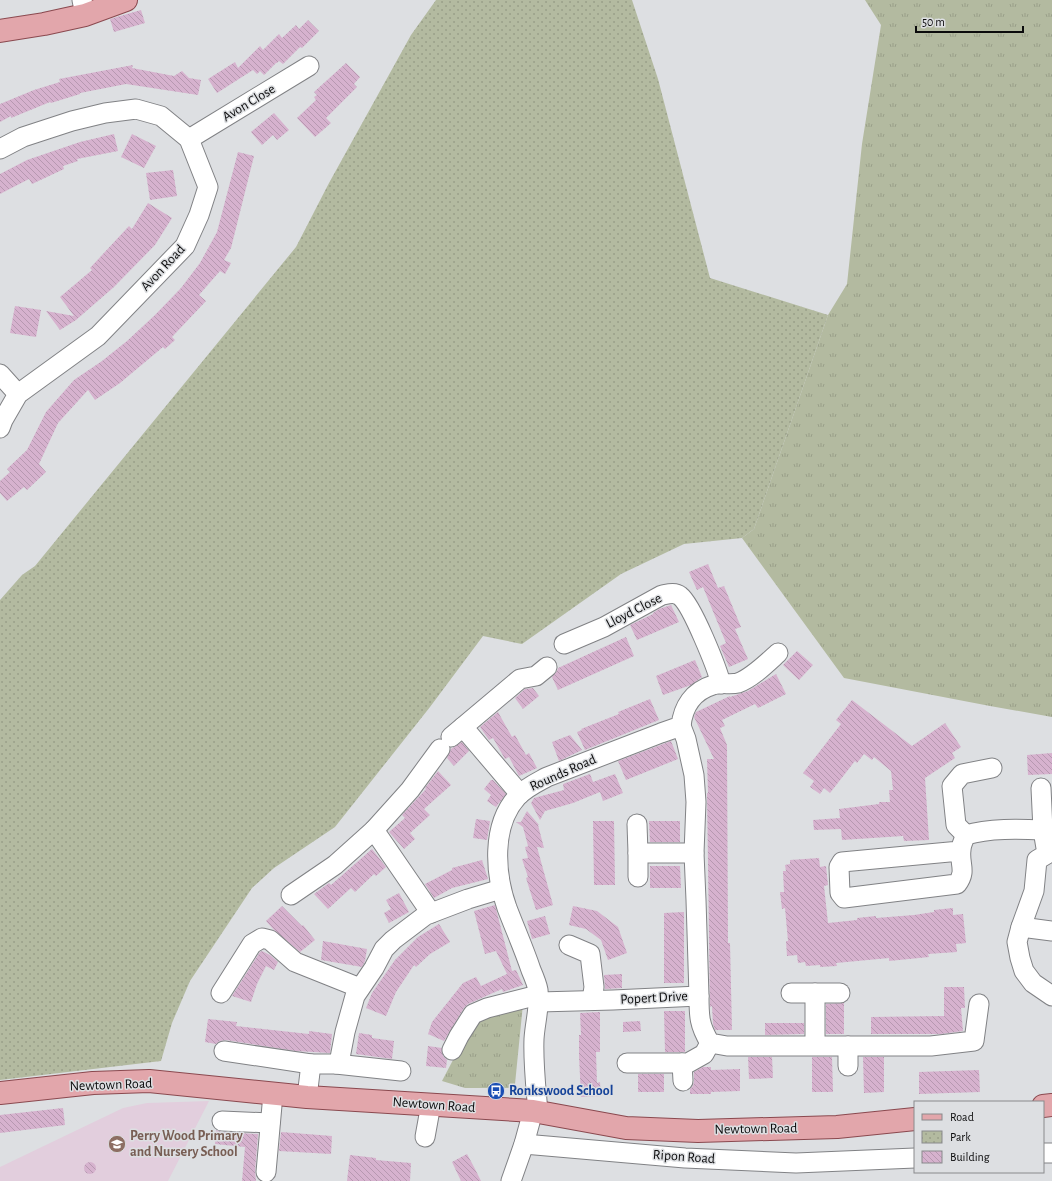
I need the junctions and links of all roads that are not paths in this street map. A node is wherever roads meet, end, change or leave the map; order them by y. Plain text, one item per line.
1 (126, 0) edge
2 (83, 7) edge
3 (0, 31) edge
4 (309, 66) dead end
5 (189, 139) junction
6 (0, 148) edge
7 (0, 374) edge
8 (18, 394) junction
9 (0, 428) edge
10 (564, 644) dead end
11 (778, 653) dead end
12 (547, 667) dead end
13 (721, 684) junction
14 (681, 726) junction
15 (451, 738) junction
16 (992, 768) dead end
17 (1041, 788) dead end
18 (520, 794) junction
19 (1047, 807) edge
20 (637, 824) dead end
21 (374, 830) junction
22 (1043, 830) junction
23 (963, 843) junction
24 (638, 853) junction
25 (694, 853) junction
26 (638, 877) dead end
27 (501, 889) junction
28 (291, 895) dead end
29 (431, 913) junction
30 (1021, 927) junction
31 (1052, 931) edge
32 (568, 945) dead end
33 (360, 988) junction
34 (222, 993) dead end
35 (791, 993) dead end
36 (816, 993) junction
37 (840, 993) dead end
38 (699, 996) junction
39 (1052, 996) edge
40 (539, 999) junction
41 (592, 1000) junction
42 (979, 1004) dead end
43 (710, 1043) junction
44 (815, 1045) junction
45 (848, 1046) junction
46 (452, 1050) dead end
47 (224, 1051) dead end
48 (627, 1063) dead end
49 (311, 1064) junction
50 (336, 1064) junction
51 (848, 1066) dead end
52 (401, 1071) dead end
53 (0, 1093) edge
54 (273, 1094) junction
55 (308, 1097) junction
56 (431, 1104) junction
57 (536, 1112) junction
58 (914, 1119) edge
59 (222, 1121) dead end
60 (270, 1124) junction
61 (425, 1137) dead end
62 (524, 1144) junction
63 (914, 1158) edge
64 (266, 1172) dead end
65 (511, 1181) edge

1 - 2 main road
2 - 3 main road
4 - 5 street, Avon Close
5 - 6 street, Avon Road
5 - 8 street, Avon Road
7 - 8 street
8 - 9 street, Avon Road
10 - 13 street, Lloyd Close
11 - 13 street
12 - 15 street
13 - 14 street
14 - 18 street, Rounds Road
14 - 25 street, Popert Drive
15 - 18 street
15 - 21 street
16 - 23 street
17 - 19 street
18 - 27 street, Rounds Road
19 - 22 street
20 - 24 street
21 - 28 street
21 - 29 street
22 - 23 street
22 - 30 street
23 - 23 street
24 - 25 street
24 - 26 street
25 - 38 street, Popert Drive
27 - 29 street
27 - 40 street, Rounds Road
29 - 33 street
30 - 31 street
30 - 39 street
32 - 41 street
33 - 34 street
33 - 50 street
35 - 36 street
36 - 37 street
36 - 44 street
38 - 41 street, Popert Drive
38 - 43 street
40 - 41 street, Popert Drive
40 - 46 street, Popert Drive
40 - 57 street, Rounds Road
42 - 45 street
43 - 44 street
43 - 48 street
44 - 45 street
45 - 51 street
47 - 49 street
49 - 50 street
49 - 55 street
50 - 52 street
53 - 54 main road, Newtown Road
54 - 55 main road, Newtown Road
54 - 60 street
55 - 56 main road, Newtown Road
56 - 57 main road, Newtown Road
56 - 61 street
57 - 58 main road, Newtown Road
57 - 62 street, Rounds Road
59 - 60 street
60 - 64 street
62 - 63 street, Ripon Road
62 - 65 street, Rounds Road

